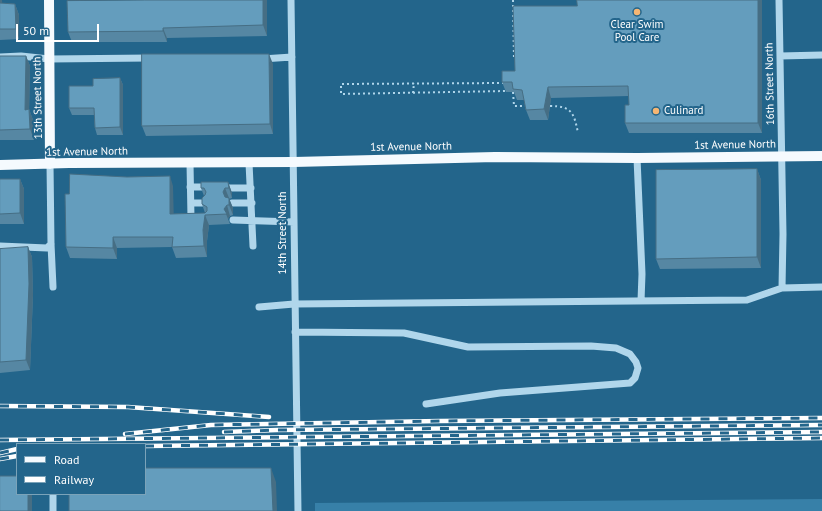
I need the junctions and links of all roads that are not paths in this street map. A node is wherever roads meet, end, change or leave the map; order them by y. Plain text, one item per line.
1 (49, 0) edge
2 (291, 0) edge
3 (779, 0) edge
4 (822, 55) edge
5 (780, 56) junction
6 (0, 57) edge
7 (292, 57) junction
8 (157, 58) edge
9 (49, 59) junction
10 (251, 59) edge
11 (822, 156) edge
12 (782, 157) junction
13 (638, 158) junction
14 (249, 162) junction
15 (294, 162) junction
16 (190, 163) junction
17 (50, 164) junction
18 (0, 165) edge
19 (190, 187) junction
20 (251, 188) junction
21 (190, 203) junction
22 (205, 203) edge
23 (232, 203) dead end
24 (252, 203) junction
25 (206, 219) edge
26 (233, 220) dead end
27 (252, 220) junction
28 (294, 222) junction
29 (51, 244) junction
30 (0, 246) edge
31 (253, 246) dead end
32 (53, 287) dead end
33 (822, 287) edge
34 (782, 288) junction
35 (641, 301) junction
36 (294, 304) junction
37 (259, 307) dead end
38 (295, 332) junction
39 (426, 404) dead end
40 (53, 495) dead end
41 (53, 511) edge
42 (298, 511) edge

1 - 9 main road, 13th Street North
2 - 7 street, 14th Street North
3 - 5 street, 16th Street North
4 - 5 street
5 - 12 street, 16th Street North
6 - 9 street
7 - 10 street
7 - 15 street, 14th Street North
8 - 9 street
9 - 17 main road, 13th Street North
11 - 12 main road, 1st Avenue North
12 - 13 main road, 1st Avenue North
12 - 34 street, 16th Street North
13 - 15 main road, 1st Avenue North
13 - 35 street
14 - 15 main road, 1st Avenue North
14 - 16 main road, 1st Avenue North
14 - 20 street
15 - 28 street, 14th Street North
16 - 17 main road, 1st Avenue North
16 - 19 street
17 - 18 main road, 1st Avenue North
17 - 29 street, 13th Street North
19 - 20 street
19 - 21 street
20 - 24 street
21 - 22 street
21 - 25 street
23 - 24 street
24 - 27 street
26 - 27 street
27 - 28 street
27 - 31 street
28 - 36 street, 14th Street North
29 - 30 street
29 - 32 street, 13th Street North
33 - 34 street
34 - 35 street
35 - 36 street
36 - 37 street
36 - 38 street, 14th Street North
38 - 39 street
38 - 42 street, 14th Street North
40 - 41 street

